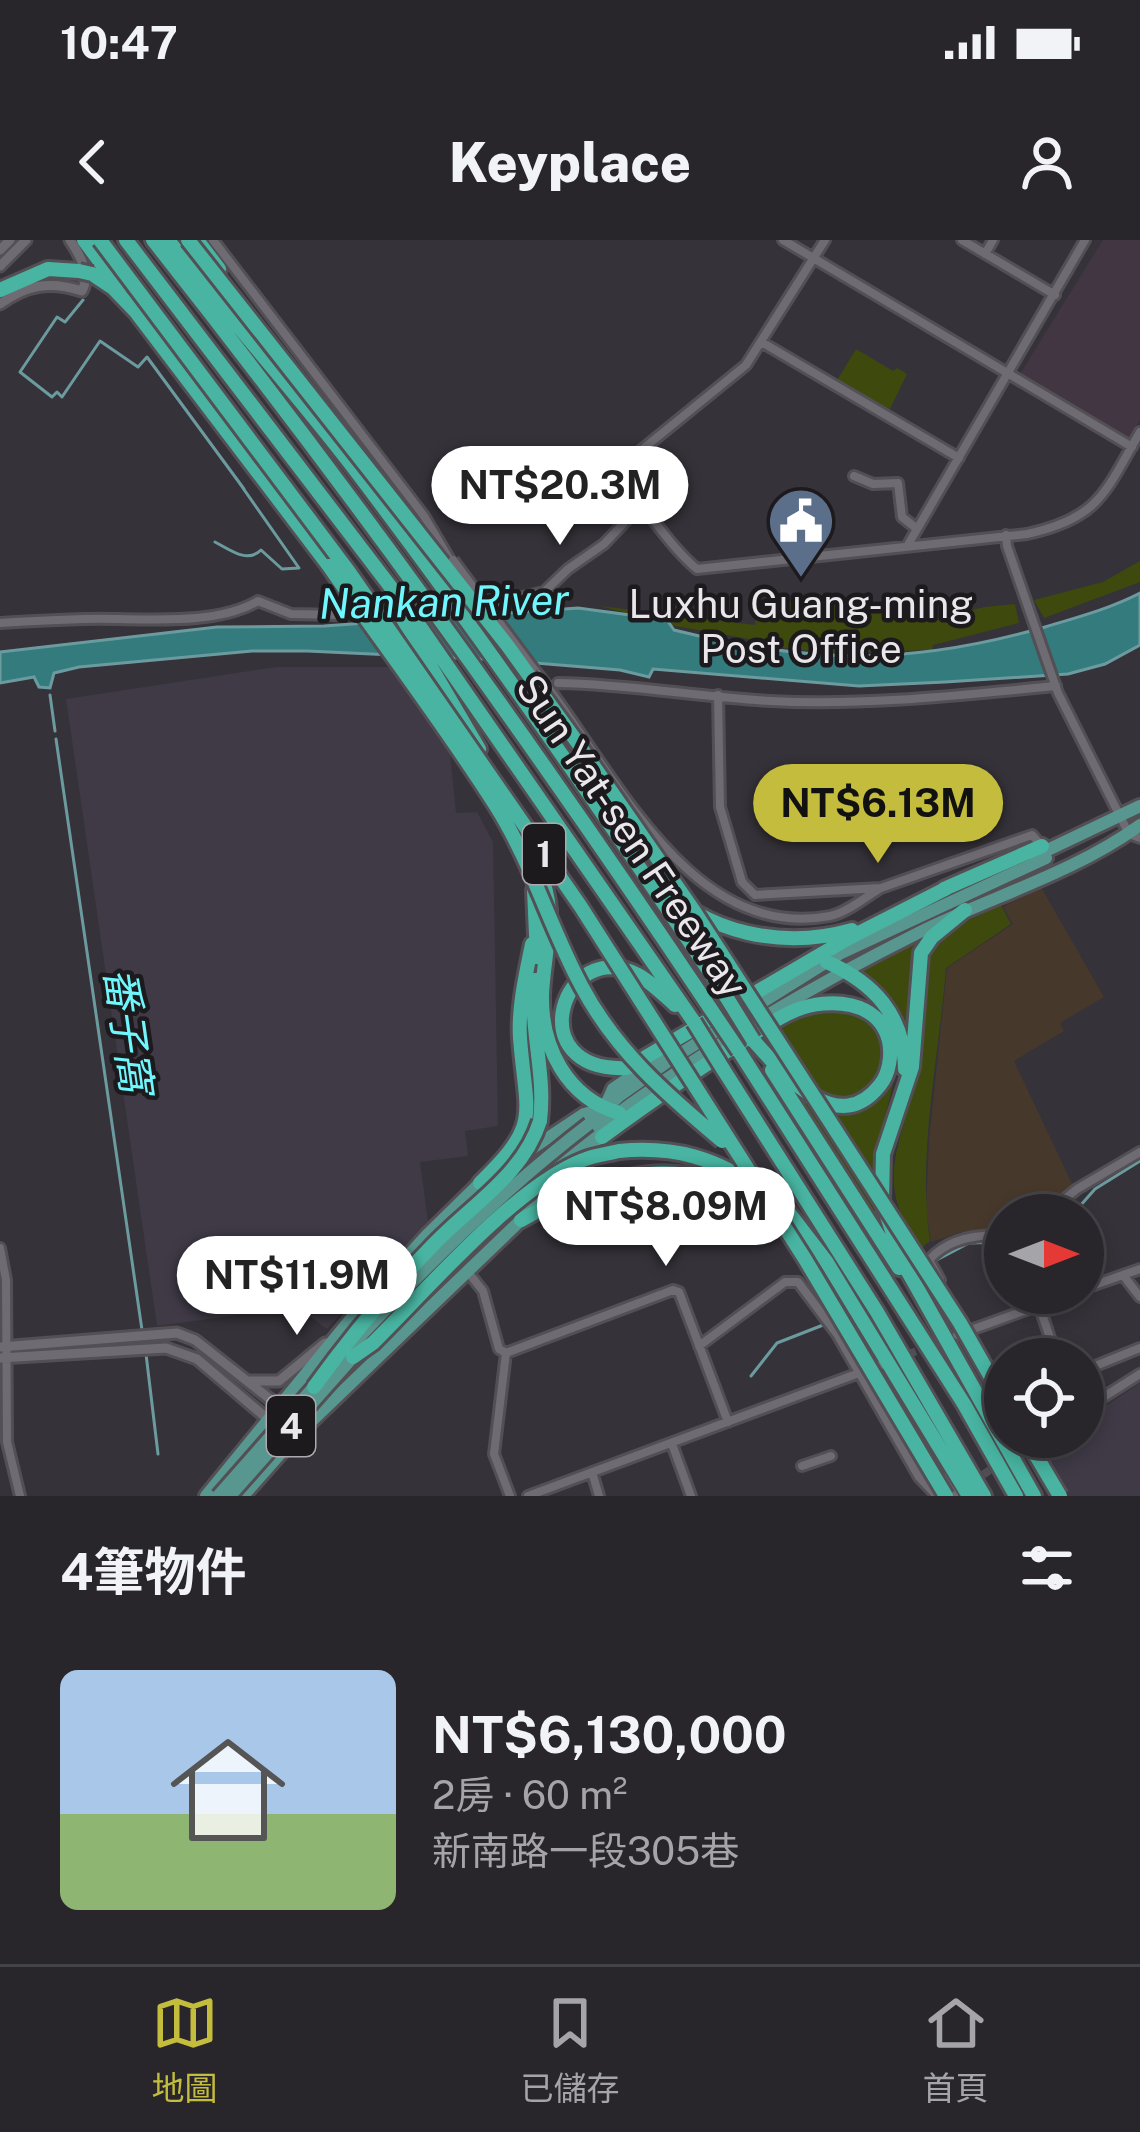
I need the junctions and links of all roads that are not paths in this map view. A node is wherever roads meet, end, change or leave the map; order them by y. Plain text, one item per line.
1 (10, 240) edge
2 (26, 240) edge
3 (70, 240) edge
4 (84, 240) edge
5 (100, 240) edge
6 (126, 240) edge
7 (153, 240) edge
8 (168, 240) edge
9 (193, 240) edge
10 (213, 240) edge
11 (783, 240) edge
12 (825, 240) edge
13 (962, 240) edge
14 (993, 240) edge
15 (1085, 240) edge
16 (0, 250) edge
17 (985, 254) junction
18 (814, 259) junction
19 (0, 266) edge
20 (0, 290) edge
21 (1055, 295) junction
22 (0, 304) edge
23 (136, 312) junction
24 (763, 343) junction
25 (1006, 375) junction
26 (1140, 432) edge
27 (1132, 447) junction
28 (958, 458) junction
29 (854, 476) dead end
30 (643, 503) junction
31 (424, 517) junction
32 (916, 528) junction
33 (1006, 536) junction
34 (909, 544) junction
35 (462, 610) junction
36 (343, 615) dead end
37 (405, 615) junction
38 (0, 623) edge
39 (1055, 681) junction
40 (558, 683) dead end
41 (718, 695) junction
42 (1140, 806) edge
43 (1120, 816) junction
44 (516, 821) junction
45 (1136, 832) edge
46 (623, 841) junction
47 (1042, 846) junction
48 (947, 887) junction
49 (881, 888) junction
50 (538, 909) junction
51 (965, 910) junction
52 (827, 962) junction
53 (844, 970) junction
54 (694, 1022) junction
55 (715, 1026) junction
56 (753, 1040) junction
57 (901, 1104) junction
58 (611, 1111) junction
59 (595, 1131) junction
60 (1140, 1152) edge
61 (480, 1184) junction
62 (1071, 1194) edge
63 (521, 1220) junction
64 (984, 1236) edge
65 (0, 1248) edge
66 (826, 1261) junction
67 (1140, 1268) edge
68 (467, 1270) junction
69 (1124, 1275) junction
70 (1104, 1282) edge
71 (920, 1292) junction
72 (1140, 1297) edge
73 (1017, 1314) edge
74 (355, 1315) junction
75 (969, 1331) junction
76 (957, 1336) tunnel mouth
77 (699, 1346) junction
78 (1140, 1348) edge
79 (3, 1352) edge
80 (506, 1353) junction
81 (353, 1357) junction
82 (1104, 1363) edge
83 (984, 1365) edge
84 (860, 1373) junction
85 (1140, 1374) edge
86 (245, 1381) junction
87 (314, 1387) junction
88 (1104, 1397) edge
89 (280, 1407) junction
90 (270, 1421) junction
91 (728, 1422) junction
92 (294, 1438) junction
93 (672, 1444) junction
94 (831, 1456) dead end
95 (1037, 1458) edge
96 (802, 1466) dead end
97 (592, 1472) junction
98 (952, 1495) edge
99 (20, 1496) edge
100 (206, 1496) edge
101 (218, 1496) edge
102 (230, 1496) edge
103 (243, 1496) edge
104 (510, 1496) edge
105 (528, 1496) edge
106 (599, 1496) edge
107 (691, 1496) edge
108 (984, 1496) edge
109 (1016, 1496) edge
110 (1034, 1496) edge
111 (1060, 1496) edge

1 - 16 street
2 - 19 street
3 - 22 street
4 - 23 highway
5 - 98 highway, 1, bridge
6 - 37 highway
7 - 55 highway, Sun Yat-sen Freeway / 1
8 - 35 highway
9 - 35 highway
9 - 83 highway, 1, bridge
10 - 31 street
11 - 18 street
12 - 18 street
13 - 17 street
14 - 17 street
15 - 21 street
17 - 21 street
18 - 24 street
18 - 25 street
20 - 23 highway
21 - 25 street
23 - 66 highway, bridge
24 - 28 street
24 - 30 street
25 - 27 street
25 - 28 street
26 - 27 street
27 - 33 street
28 - 32 street
29 - 32 street
30 - 31 street
30 - 34 street
31 - 49 street, bridge
32 - 34 street
33 - 34 street
33 - 39 street
35 - 46 highway
36 - 38 street
37 - 44 highway
37 - 54 highway, Sun Yat-sen Freeway / 1
39 - 41 street
39 - 43 street
40 - 41 street
41 - 49 street
42 - 43 main road, 4
43 - 45 street
43 - 47 main road, 4
43 - 52 main road, 4
43 - 55 main road, 4
44 - 50 highway
44 - 58 highway
45 - 51 main road, 4
46 - 48 highway
46 - 56 highway, bridge
47 - 48 highway
47 - 49 street
48 - 54 highway
50 - 61 highway
50 - 87 highway, bridge
51 - 53 main road, 4
51 - 57 highway
52 - 53 highway
52 - 55 main road, 4
53 - 55 main road, 4
53 - 57 highway
54 - 108 highway, Sun Yat-sen Freeway / 1, bridge
55 - 58 main road, 4
55 - 58 main road, 4
55 - 58 main road, 4
55 - 109 highway, Sun Yat-sen Freeway / 1, bridge
56 - 59 highway
56 - 71 highway
57 - 71 highway
58 - 59 main road, 4
58 - 61 main road, 4
59 - 63 main road, 4
59 - 81 main road, 4, bridge
59 - 87 main road, 4, bridge
60 - 62 street
61 - 74 main road, 4
63 - 66 highway
63 - 68 main road, 4
64 - 75 street
65 - 79 street
66 - 81 highway, bridge
66 - 98 highway
67 - 69 street
68 - 80 street
68 - 92 main road, 4
69 - 70 street
69 - 72 street
71 - 110 highway
73 - 75 street
74 - 86 street
74 - 89 main road, 4
75 - 76 street
77 - 80 street
77 - 84 street
77 - 91 street
78 - 82 street
79 - 86 street
79 - 90 street
79 - 99 street
80 - 104 street
81 - 102 main road, 4, bridge
84 - 91 street
84 - 98 street
84 - 98 street
85 - 88 street
86 - 89 street
87 - 101 main road, 4, bridge
89 - 90 main road, 4
90 - 92 street
90 - 100 main road, 4
91 - 93 street
92 - 103 main road, 4
93 - 97 street
93 - 107 street
94 - 96 street
95 - 111 highway, bridge
97 - 105 street
97 - 106 street

